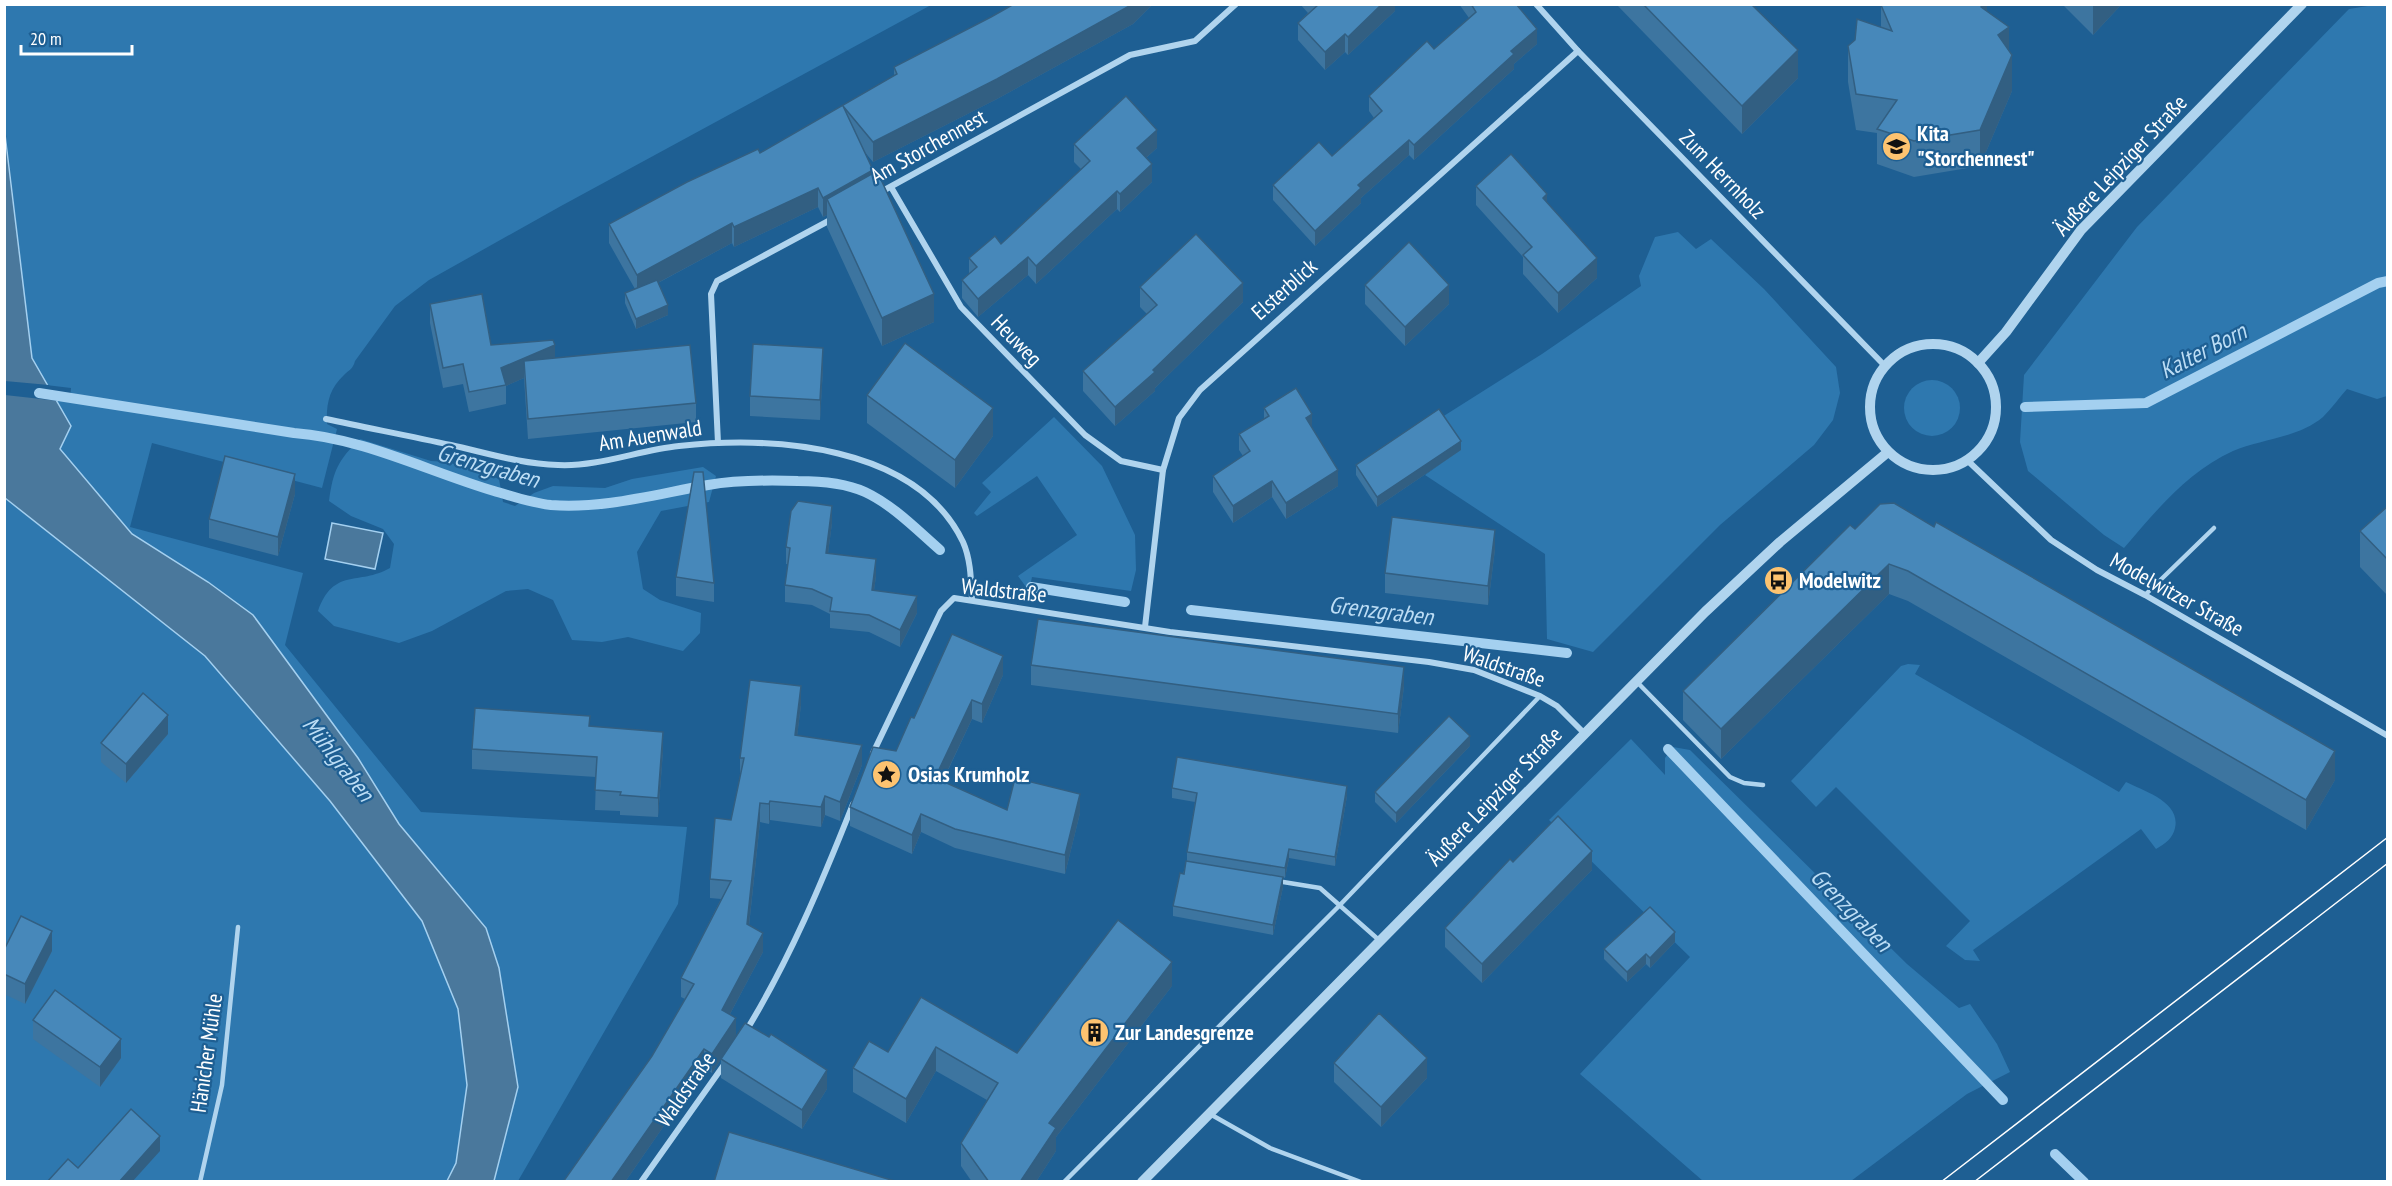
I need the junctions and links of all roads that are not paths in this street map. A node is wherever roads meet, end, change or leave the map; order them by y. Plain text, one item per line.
1 (1236, 4) edge
2 (1536, 4) edge
3 (2302, 4) edge
4 (1578, 51) junction
5 (891, 187) junction
6 (871, 198) edge
7 (840, 214) edge
8 (1978, 363) junction
9 (1885, 366) junction
10 (327, 419) dead end
11 (718, 443) junction
12 (1888, 452) junction
13 (1967, 460) junction
14 (1163, 470) junction
15 (2214, 528) dead end
16 (2145, 595) junction
17 (972, 600) junction
18 (1145, 627) junction
19 (1635, 680) junction
20 (1540, 696) junction
21 (1583, 732) junction
22 (2388, 736) edge
23 (868, 764) edge
24 (1762, 785) dead end
25 (856, 795) edge
26 (1273, 880) edge
27 (1339, 906) junction
28 (238, 927) dead end
29 (1380, 941) junction
30 (744, 1033) edge
31 (732, 1052) edge
32 (1208, 1113) junction
33 (200, 1182) edge
34 (641, 1182) edge
35 (1064, 1182) edge
36 (1142, 1182) edge
37 (1361, 1182) edge

1 - 5 street, Am Storchennest
2 - 4 street, Zum Herrnholz
3 - 8 street, Äußere Leipziger Straße
4 - 9 street, Zum Herrnholz
4 - 14 street, Elsterblick
5 - 6 street, Am Storchennest
5 - 14 street, Heuweg
7 - 11 street
8 - 9 street
8 - 13 street
9 - 12 street
10 - 11 street, Am Auenwald
11 - 17 street, Am Auenwald
12 - 13 street
12 - 19 street, Äußere Leipziger Straße
13 - 16 street, Modelwitzer Straße
14 - 18 street, Elsterblick
15 - 16 lane
16 - 22 street, Modelwitzer Straße
17 - 18 street, Waldstraße
17 - 23 street, Waldstraße
18 - 20 street, Waldstraße
19 - 21 street, Äußere Leipziger Straße
19 - 24 lane
20 - 21 street, Waldstraße
20 - 27 lane
21 - 29 street, Äußere Leipziger Straße
25 - 30 street
26 - 27 lane
27 - 29 lane
27 - 35 lane
28 - 33 lane, Hänicher Mühle
29 - 32 street, Äußere Leipziger Straße
31 - 34 street, Waldstraße
32 - 36 street, Äußere Leipziger Straße
32 - 37 lane

